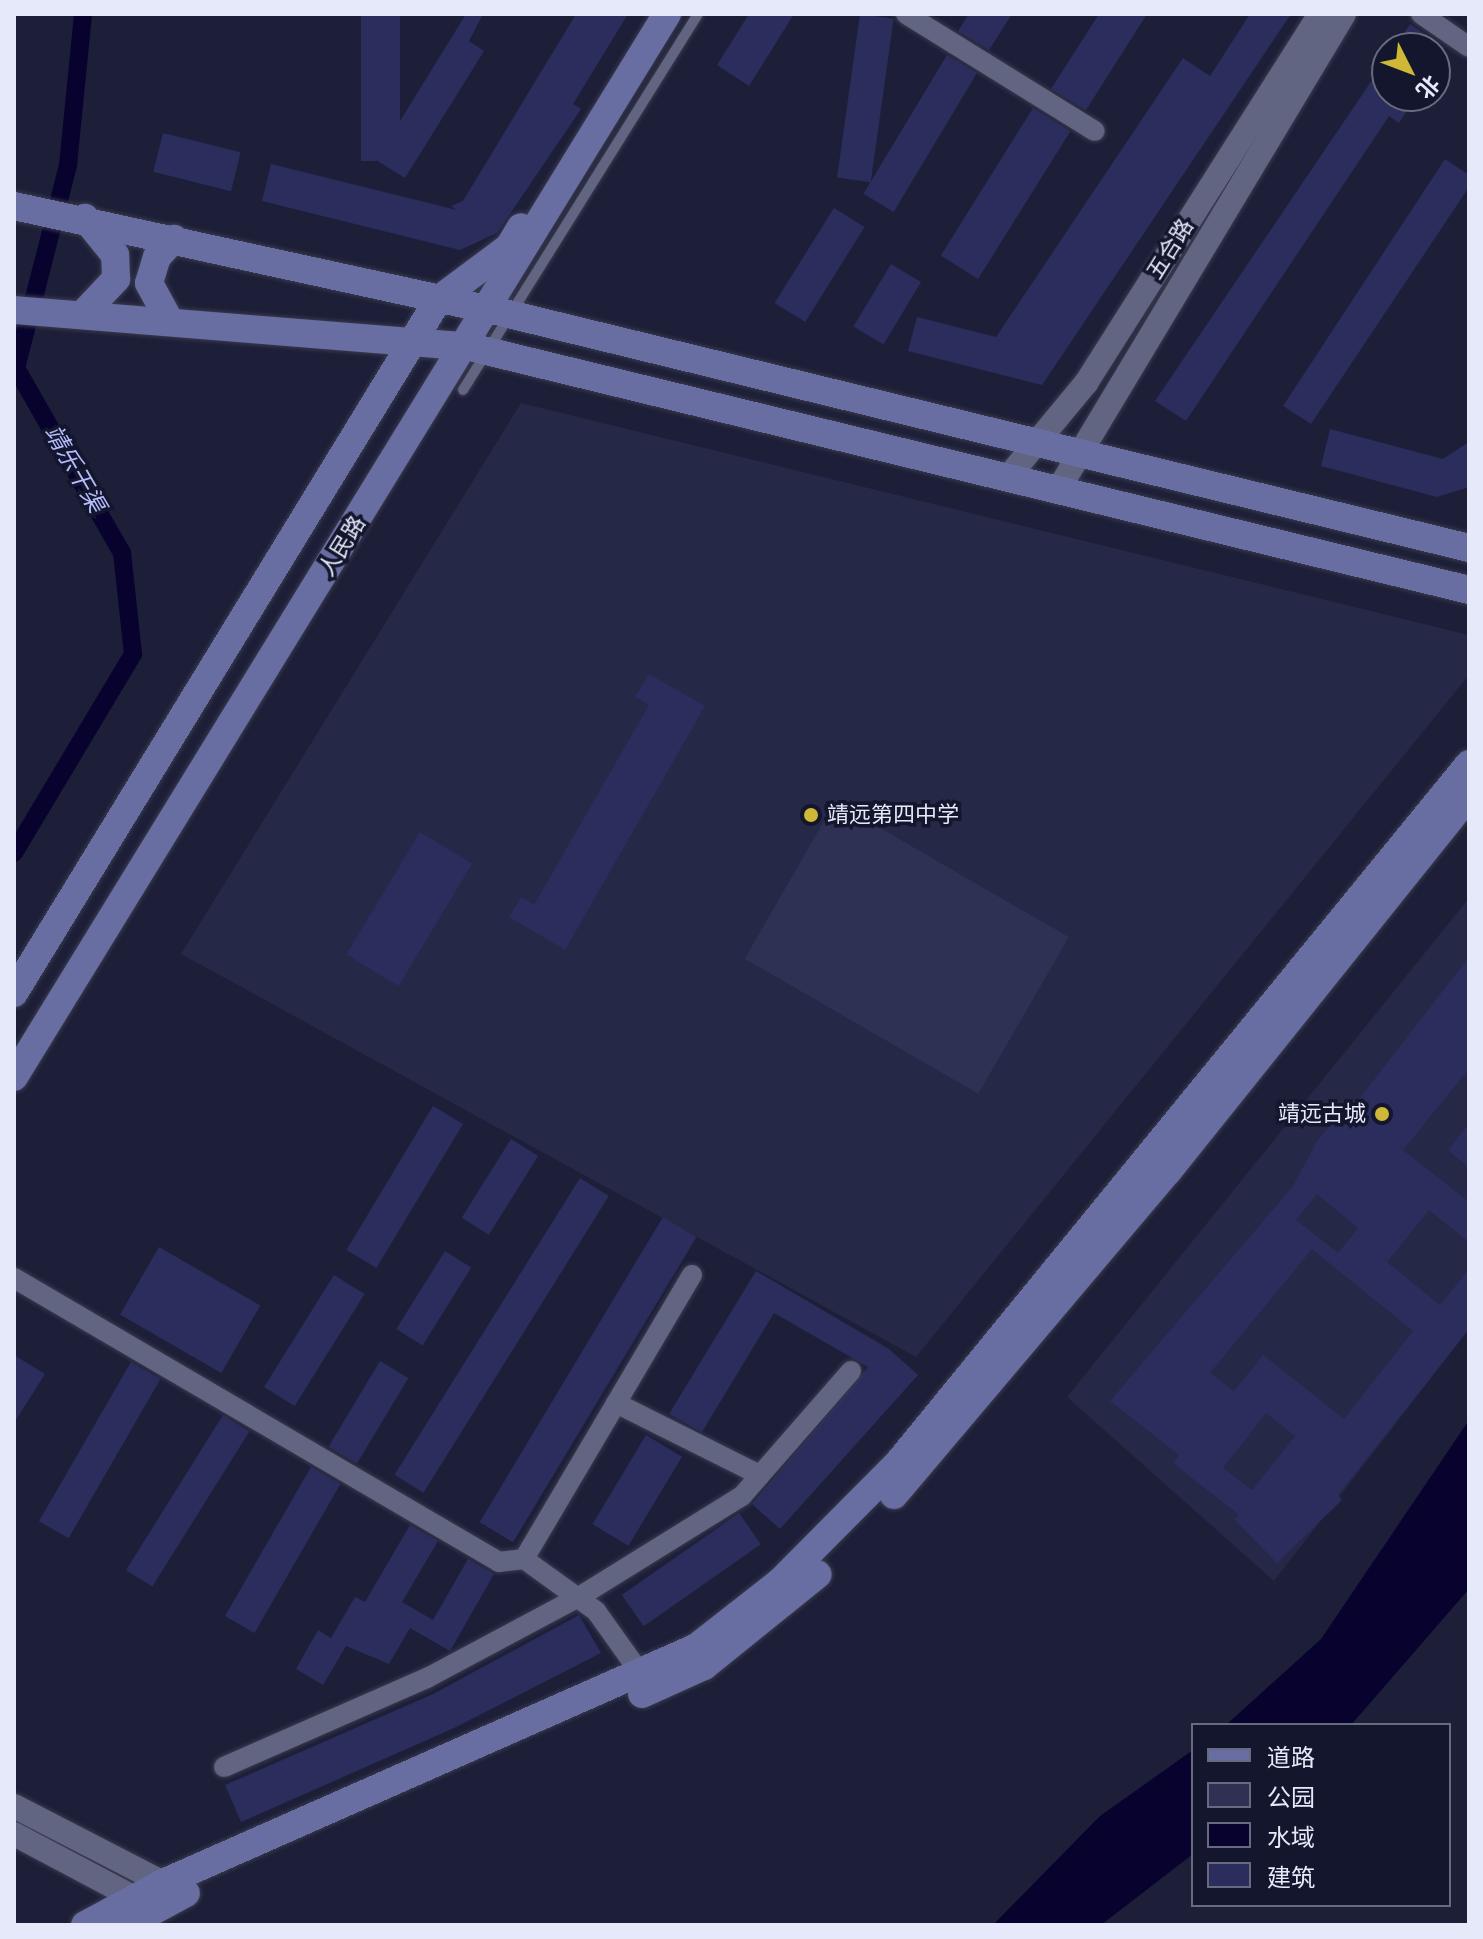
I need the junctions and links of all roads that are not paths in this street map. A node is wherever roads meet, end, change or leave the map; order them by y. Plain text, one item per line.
1 (650, 14) edge
2 (667, 14) edge
3 (698, 14) edge
4 (906, 14) edge
5 (1320, 14) edge
6 (1344, 14) edge
7 (1421, 14) edge
8 (1469, 47) edge
9 (1095, 131) dead end
10 (15, 206) edge
11 (75, 216) junction
12 (174, 239) junction
13 (438, 300) junction
14 (14, 310) edge
15 (501, 312) junction
16 (74, 314) junction
17 (169, 320) junction
18 (415, 337) junction
19 (478, 348) junction
20 (463, 390) dead end
21 (1038, 447) junction
22 (1078, 455) junction
23 (1009, 476) junction
24 (1058, 490) junction
25 (1469, 548) edge
26 (1469, 590) edge
27 (1469, 764) edge
28 (1469, 795) edge
29 (14, 993) edge
30 (14, 1077) edge
31 (692, 1275) dead end
32 (14, 1278) edge
33 (851, 1371) dead end
34 (616, 1403) junction
35 (760, 1475) junction
36 (524, 1559) junction
37 (579, 1597) junction
38 (646, 1681) junction
39 (224, 1767) dead end
40 (14, 1806) edge
41 (14, 1834) edge
42 (159, 1896) junction
43 (85, 1925) edge
44 (127, 1925) edge

1 - 13 main road
2 - 15 main road, 人民路
3 - 15 lane
4 - 9 street
5 - 21 street, 五合路
6 - 22 street, 五合路
7 - 8 street
10 - 11 main road
11 - 12 main road
11 - 16 main road
12 - 13 main road
12 - 17 main road
13 - 15 main road
13 - 18 main road
14 - 16 main road
15 - 19 main road, 人民路
15 - 21 main road
16 - 17 main road
17 - 18 main road
18 - 19 main road
18 - 29 main road
19 - 20 lane
19 - 23 main road
19 - 30 main road, 人民路
21 - 22 main road
21 - 23 street, 五合路
22 - 24 street, 五合路
22 - 25 main road
23 - 24 main road
24 - 26 main road
27 - 38 main road
28 - 38 main road
31 - 34 street
32 - 36 street
33 - 35 street
34 - 35 street
34 - 36 street
35 - 37 street
36 - 37 street
37 - 38 street
37 - 39 street
38 - 42 main road
40 - 42 street
41 - 42 street
42 - 43 main road
42 - 44 main road

